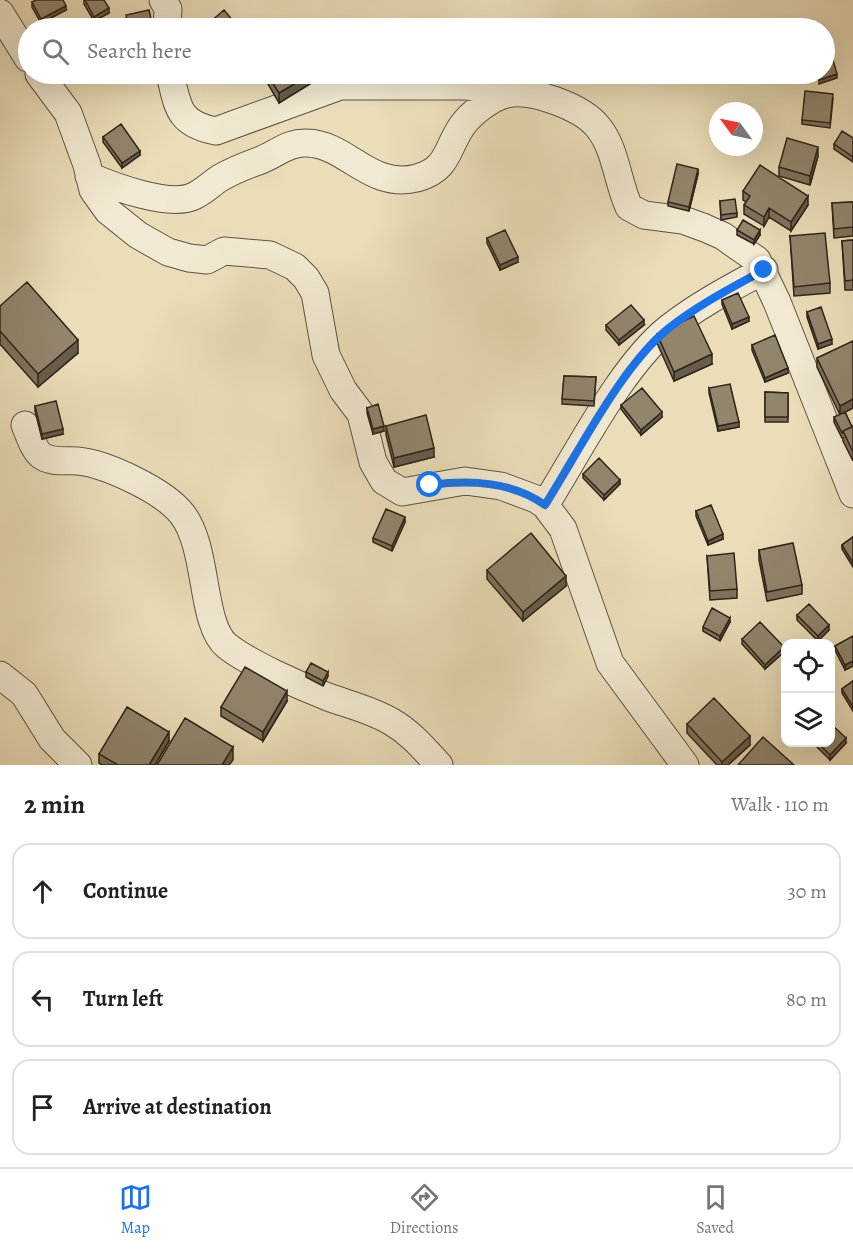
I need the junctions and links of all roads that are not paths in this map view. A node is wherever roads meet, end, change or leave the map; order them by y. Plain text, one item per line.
1 (163, 0) edge
2 (0, 13) edge
3 (168, 18) edge
4 (18, 42) edge
5 (46, 84) edge
6 (172, 84) edge
7 (507, 94) junction
8 (89, 176) junction
9 (764, 270) junction
10 (25, 425) dead end
11 (851, 483) edge
12 (545, 505) junction
13 (0, 675) edge
14 (78, 765) edge
15 (439, 765) edge
16 (685, 765) edge

1 - 3 street
2 - 4 street
5 - 8 street
6 - 7 street
7 - 8 street
7 - 9 street
8 - 12 street
9 - 11 street
9 - 12 street
10 - 15 street
12 - 16 street
13 - 14 street

